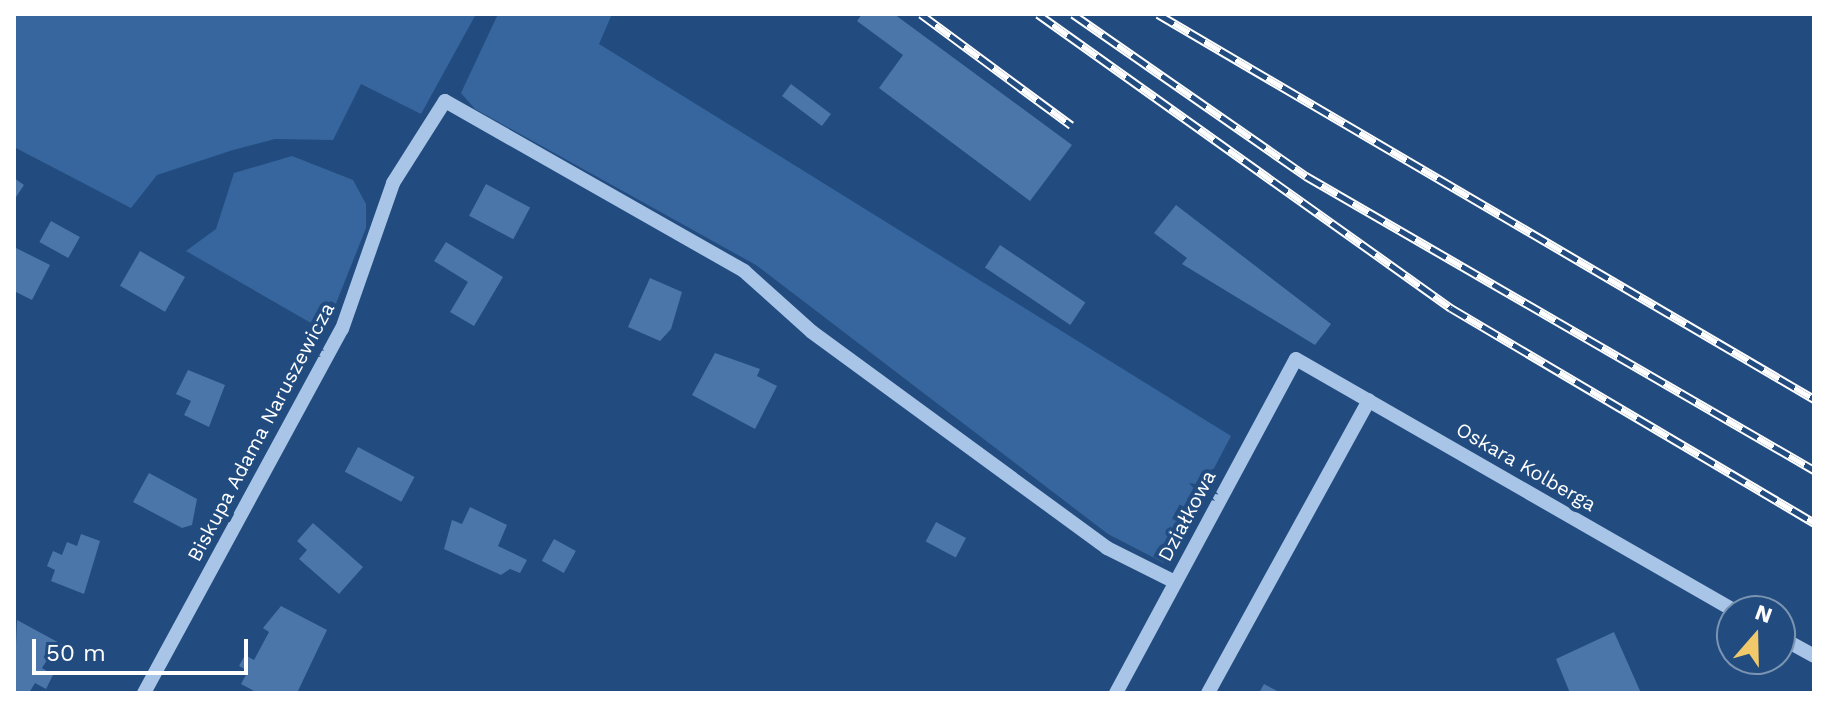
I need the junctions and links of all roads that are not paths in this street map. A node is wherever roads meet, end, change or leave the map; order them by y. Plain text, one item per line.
1 (1296, 359) joint
2 (1369, 400) junction
3 (1175, 582) junction
4 (1716, 600) edge
5 (1796, 646) edge
6 (1814, 656) edge
7 (144, 693) edge
8 (1116, 693) edge
9 (1208, 693) edge

1 - 2 street, Oskara Kolberga
1 - 3 street, Działkowa
2 - 4 street, Oskara Kolberga
2 - 9 street
3 - 7 street, Biskupa Adama Naruszewicza
3 - 8 street, Działkowa
5 - 6 street

